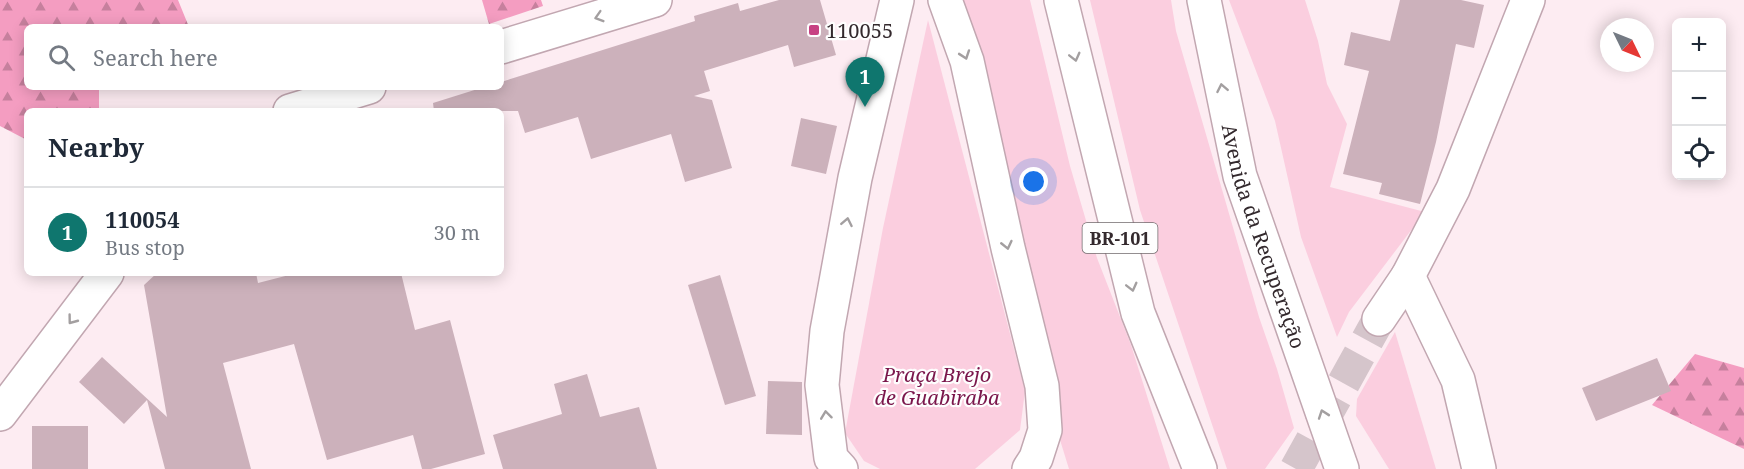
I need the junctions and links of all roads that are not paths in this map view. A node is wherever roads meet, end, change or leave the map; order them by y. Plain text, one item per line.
1 (655, 0) edge
2 (897, 0) edge
3 (945, 0) edge
4 (1061, 0) edge
5 (1204, 0) edge
6 (1528, 0) edge
7 (504, 46) edge
8 (359, 90) edge
9 (300, 108) edge
10 (105, 276) edge
11 (1408, 276) junction
12 (1379, 319) tunnel mouth
13 (0, 414) edge
14 (841, 469) edge
15 (1029, 469) edge
16 (1200, 469) edge
17 (1342, 469) edge
18 (1479, 469) edge

1 -> 7 main road
14 -> 2 main road
3 -> 15 main road
4 -> 16 main road, BR-101
17 -> 5 main road, Avenida da Recuperação
6 - 11 main road
8 - 9 main road
10 -> 13 main road
11 - 12 main road
11 - 18 main road

